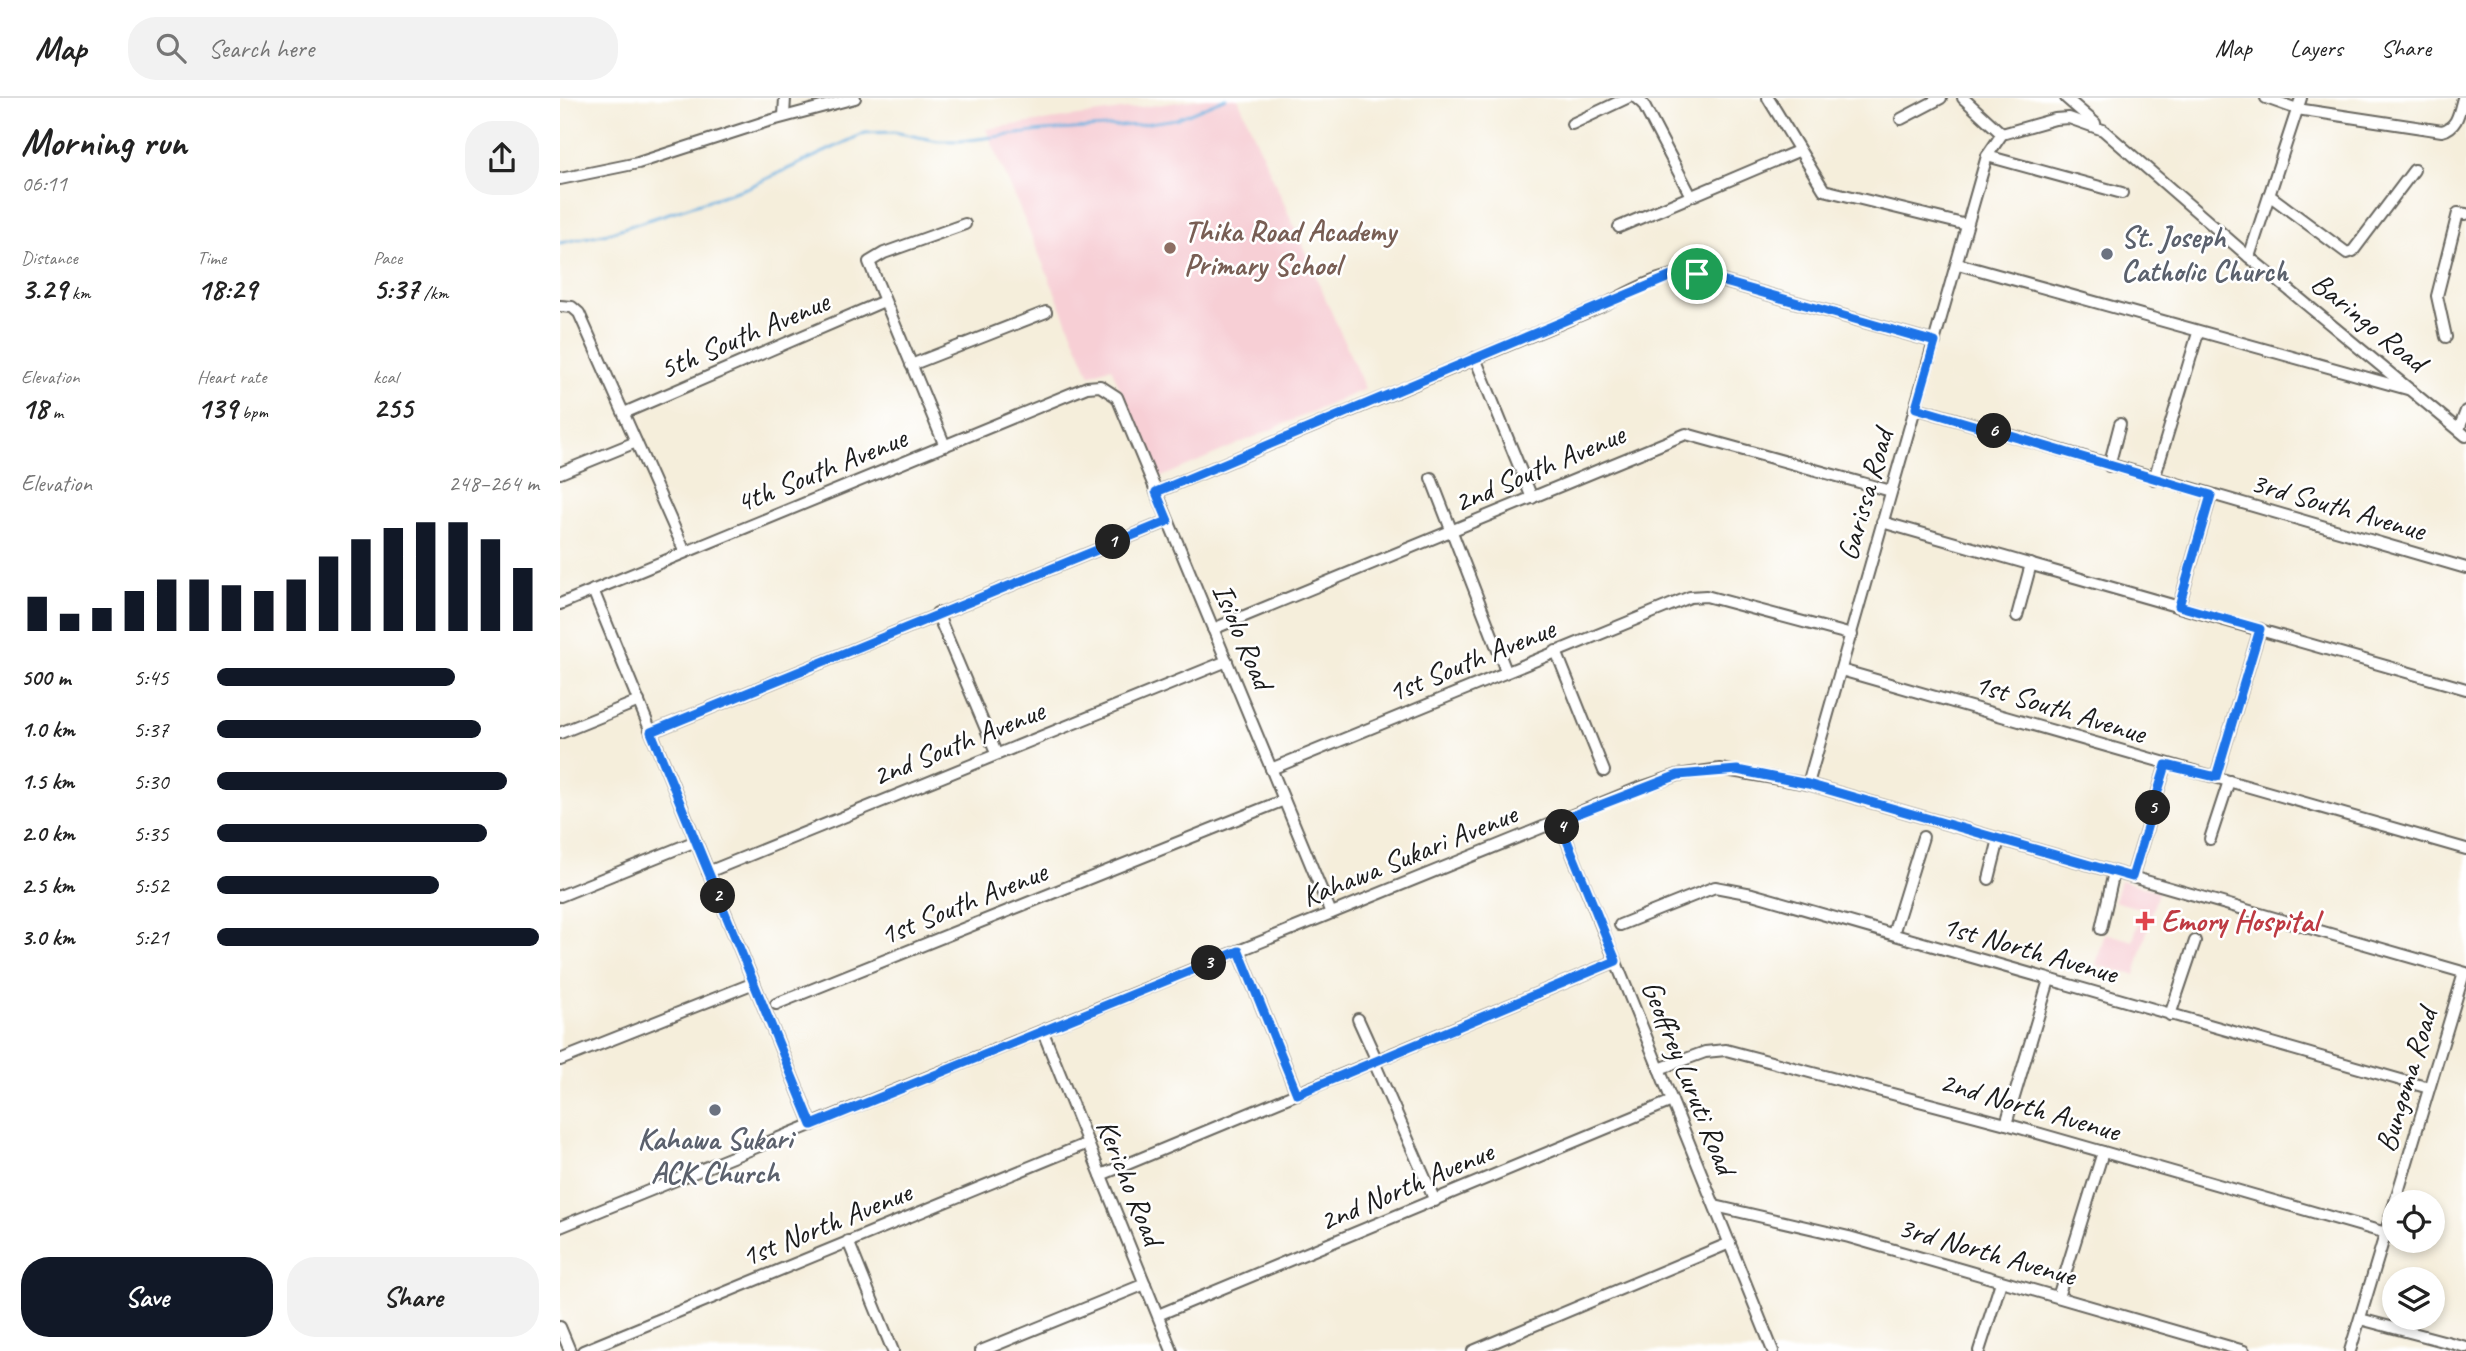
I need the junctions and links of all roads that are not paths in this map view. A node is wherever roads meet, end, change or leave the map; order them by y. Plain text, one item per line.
1 (785, 98) edge
2 (855, 98) edge
3 (1627, 98) edge
4 (1768, 98) edge
5 (1941, 98) edge
6 (1962, 98) edge
7 (2066, 98) edge
8 (2266, 98) edge
9 (2463, 98) edge
10 (840, 99) edge
11 (1642, 100) edge
12 (2299, 103) edge
13 (784, 116) junction
14 (1901, 119) dead end
15 (1572, 124) dead end
16 (2103, 130) junction
17 (2002, 134) junction
18 (1798, 151) junction
19 (1987, 156) junction
20 (2414, 170) dead end
21 (560, 178) edge
22 (2122, 193) dead end
23 (1691, 195) junction
24 (2269, 195) junction
25 (2466, 214) edge
26 (965, 224) dead end
27 (1968, 225) junction
28 (1619, 227) dead end
29 (2249, 257) junction
30 (1958, 264) junction
31 (884, 301) junction
32 (560, 306) edge
33 (1046, 313) dead end
34 (2198, 333) junction
35 (2446, 337) dead end
36 (1935, 342) junction
37 (1475, 358) junction
38 (911, 365) junction
39 (1100, 386) joint
40 (2416, 391) junction
41 (1916, 408) junction
42 (2466, 411) edge
43 (624, 413) junction
44 (2120, 424) dead end
45 (2462, 432) edge
46 (636, 442) junction
47 (944, 446) junction
48 (2109, 466) junction
49 (560, 473) edge
50 (1431, 478) dead end
51 (2154, 479) junction
52 (1891, 491) junction
53 (1156, 492) junction
54 (2211, 495) junction
55 (1532, 498) junction
56 (1168, 521) junction
57 (1882, 522) junction
58 (1453, 531) junction
59 (685, 552) junction
60 (2031, 564) junction
61 (2466, 568) edge
62 (593, 590) junction
63 (560, 604) edge
64 (2179, 606) junction
65 (937, 613) junction
66 (2017, 616) dead end
67 (1213, 629) junction
68 (2260, 629) junction
69 (1852, 635) junction
70 (1556, 651) junction
71 (1227, 661) junction
72 (1842, 670) junction
73 (1506, 671) junction
74 (2466, 689) edge
75 (639, 701) junction
76 (651, 732) junction
77 (560, 733) edge
78 (996, 753) junction
79 (2166, 765) junction
80 (1271, 769) junction
81 (1604, 771) dead end
82 (2216, 777) junction
83 (2229, 781) junction
84 (1808, 784) junction
85 (1284, 800) junction
86 (1559, 821) junction
87 (1923, 837) dead end
88 (1999, 839) junction
89 (2210, 839) dead end
90 (696, 841) junction
91 (2466, 849) edge
92 (708, 872) junction
93 (2114, 872) junction
94 (2132, 877) junction
95 (1989, 879) dead end
96 (560, 896) edge
97 (1331, 914) junction
98 (1613, 928) junction
99 (2101, 929) dead end
100 (1893, 934) junction
101 (2194, 941) dead end
102 (1239, 951) junction
103 (1616, 961) junction
104 (2465, 973) edge
105 (2049, 980) junction
106 (754, 983) junction
107 (771, 1006) junction
108 (2170, 1015) junction
109 (1358, 1019) dead end
110 (1042, 1031) junction
111 (560, 1059) edge
112 (1375, 1062) junction
113 (1659, 1069) junction
114 (2429, 1088) junction
115 (1297, 1094) junction
116 (1672, 1101) junction
117 (2006, 1124) junction
118 (812, 1125) junction
119 (1088, 1143) junction
120 (2103, 1152) junction
121 (1101, 1175) junction
122 (2398, 1190) edge
123 (1435, 1201) junction
124 (1714, 1206) junction
125 (560, 1227) edge
126 (2382, 1232) edge
127 (848, 1241) junction
128 (1730, 1243) junction
129 (2382, 1246) edge
130 (2001, 1282) junction
131 (1145, 1284) junction
132 (2058, 1297) junction
133 (1158, 1315) junction
134 (2360, 1319) junction
135 (560, 1327) edge
136 (1497, 1346) edge
137 (2466, 1347) edge
138 (570, 1351) edge
139 (583, 1351) edge
140 (893, 1351) edge
141 (981, 1351) edge
142 (1172, 1351) edge
143 (1473, 1351) edge
144 (1773, 1351) edge
145 (1979, 1351) edge
146 (2244, 1351) edge
147 (2350, 1351) edge

1 - 13 street
2 - 10 street
3 - 15 street
4 - 18 street
5 - 14 street
6 - 17 street
7 - 16 street
8 - 12 street
9 - 12 street
10 - 13 street
11 - 23 street
12 - 24 street
13 - 21 street
16 - 17 street, Baringo Road
16 - 29 street, Baringo Road
17 - 19 street, Garissa Road
18 - 23 street
18 - 27 street
19 - 22 street
19 - 27 street, Garissa Road
20 - 24 street
23 - 28 street
24 - 29 street
25 - 35 street
26 - 31 street
27 - 30 street, Garissa Road
29 - 40 street, Baringo Road
30 - 34 street
30 - 36 street, Garissa Road
31 - 38 street
31 - 43 street, 5th South Avenue
32 - 43 street
33 - 38 street
34 - 40 street
34 - 51 street
36 - 37 street
36 - 41 street, Garissa Road
37 - 53 street
37 - 55 street
38 - 47 street
39 - 47 street, 4th South Avenue
39 - 53 street, Isiolo Road
40 - 45 street, Baringo Road
41 - 48 street, 3rd South Avenue
41 - 52 street, Garissa Road
42 - 45 street
43 - 46 street
44 - 48 street
46 - 49 street
46 - 59 street
47 - 59 street, 4th South Avenue
48 - 51 street, 3rd South Avenue
50 - 58 street
51 - 54 street, 3rd South Avenue
52 - 55 street, 2nd South Avenue
52 - 57 street, Garissa Road
53 - 56 street, Isiolo Road
54 - 61 street, 3rd South Avenue
54 - 64 street
55 - 58 street, 2nd South Avenue
56 - 65 street
56 - 67 street, Isiolo Road
57 - 60 street
57 - 69 street, Garissa Road
58 - 67 street, 2nd South Avenue
58 - 73 street
59 - 62 street, 4th South Avenue
60 - 64 street
60 - 66 street
62 - 63 street, 4th South Avenue
62 - 75 street
64 - 68 street
65 - 76 street
65 - 78 street
67 - 71 street, Isiolo Road
68 - 74 street
68 - 82 street
69 - 70 street, 1st South Avenue
69 - 72 street, Garissa Road
70 - 73 street, 1st South Avenue
70 - 81 street
71 - 78 street, 2nd South Avenue
71 - 80 street, Isiolo Road
72 - 79 street, 1st South Avenue
72 - 84 street, Garissa Road
73 - 80 street, 1st South Avenue
75 - 76 street
75 - 77 street
76 - 90 street
78 - 92 street, 2nd South Avenue
79 - 82 street, 1st South Avenue
79 - 94 street
80 - 85 street, Isiolo Road
82 - 83 street, 1st South Avenue
83 - 89 street
83 - 91 street, 1st South Avenue
84 - 86 street, Kahawa Sukari Avenue
84 - 88 street, Kahawa Sukari Avenue
85 - 97 street, Isiolo Road
85 - 107 street, 1st South Avenue
86 - 97 street, Kahawa Sukari Avenue
86 - 98 street, Geoffrey Luruti Road
87 - 100 street
88 - 93 street, Kahawa Sukari Avenue
88 - 95 street
90 - 92 street
90 - 96 street
92 - 106 street
93 - 94 street, Kahawa Sukari Avenue
93 - 99 street
94 - 104 street, Kahawa Sukari Avenue
97 - 102 street, Kahawa Sukari Avenue
98 - 100 street, 1st North Avenue
98 - 103 street, Geoffrey Luruti Road
100 - 105 street, 1st North Avenue
101 - 108 street
102 - 110 street, Kahawa Sukari Avenue
102 - 115 street
103 - 112 street
103 - 113 street, Geoffrey Luruti Road
104 - 114 street, Bungoma Road
105 - 108 street, 1st North Avenue
105 - 117 street
106 - 107 street
106 - 111 street
107 - 118 street
108 - 114 street, 1st North Avenue
109 - 112 street
110 - 118 street, Kahawa Sukari Avenue
110 - 119 street, Kericho Road
112 - 115 street
112 - 123 street
113 - 116 street, Geoffrey Luruti Road
113 - 117 street, 2nd North Avenue
114 - 122 street, Bungoma Road
115 - 121 street
116 - 123 street, 2nd North Avenue
116 - 124 street, Geoffrey Luruti Road
117 - 120 street, 2nd North Avenue
118 - 125 street, Kahawa Sukari Avenue
119 - 121 street, Kericho Road
119 - 127 street, 1st North Avenue
120 - 126 street, 2nd North Avenue
120 - 132 street
121 - 131 street, Kericho Road
123 - 133 street, 2nd North Avenue
124 - 128 street, Geoffrey Luruti Road
124 - 130 street, 3rd North Avenue
127 - 139 street, 1st North Avenue
127 - 140 street
128 - 136 street
128 - 144 street, Geoffrey Luruti Road
129 - 134 street, Bungoma Road
130 - 132 street, 3rd North Avenue
130 - 145 street
131 - 133 street, Kericho Road
131 - 141 street
132 - 146 street, 3rd North Avenue
133 - 142 street, Kericho Road
134 - 137 street
134 - 147 street, Bungoma Road
135 - 138 street
136 - 143 street

